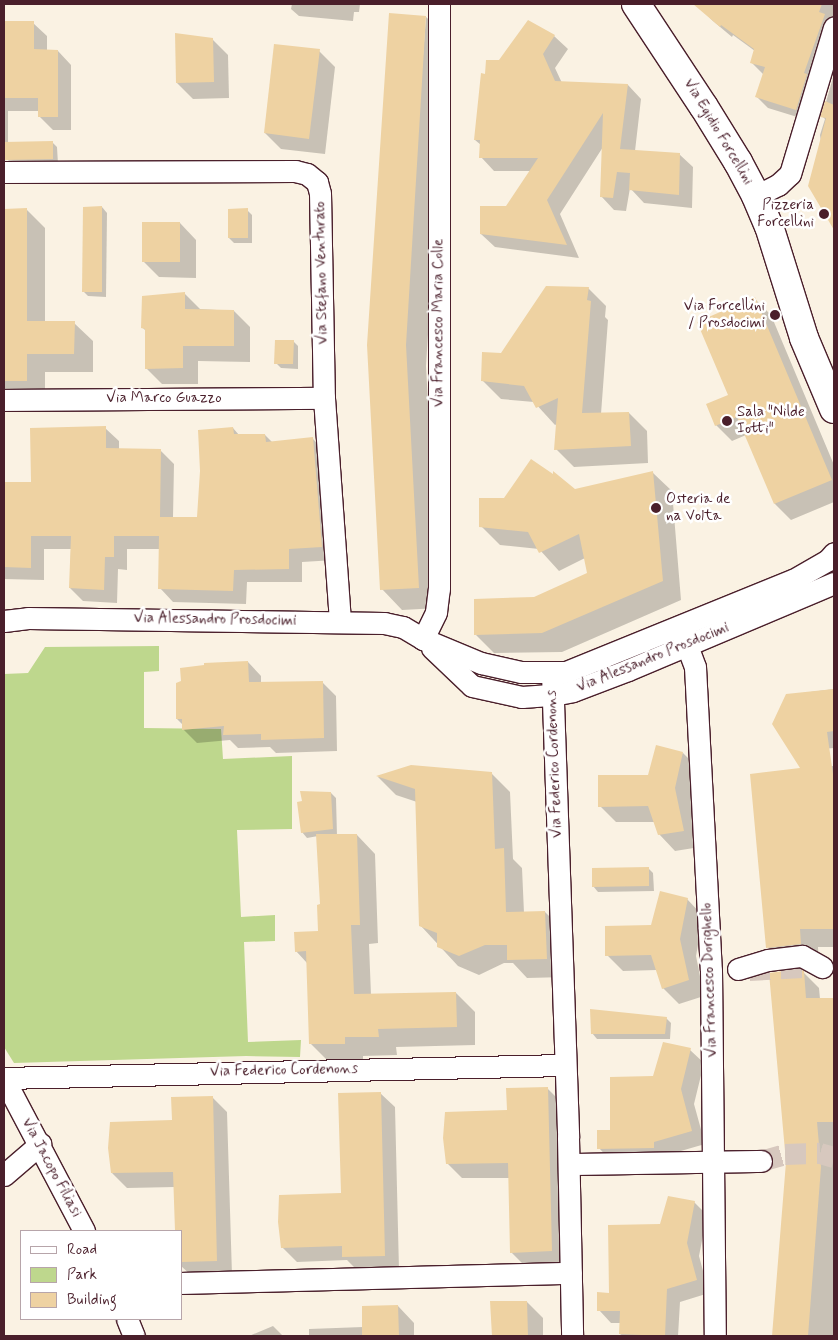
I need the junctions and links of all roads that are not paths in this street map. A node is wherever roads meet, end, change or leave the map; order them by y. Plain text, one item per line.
1 (439, 4) edge
2 (636, 4) edge
3 (834, 27) edge
4 (4, 172) edge
5 (756, 196) junction
6 (831, 394) edge
7 (324, 398) junction
8 (4, 400) edge
9 (834, 553) edge
10 (834, 583) edge
11 (4, 621) edge
12 (340, 621) junction
13 (684, 636) junction
14 (423, 639) junction
15 (552, 673) junction
16 (553, 695) junction
17 (820, 967) edge
18 (711, 970) junction
19 (565, 1065) junction
20 (4, 1078) edge
21 (40, 1144) junction
22 (761, 1161) tunnel mouth
23 (714, 1163) junction
24 (569, 1164) junction
25 (4, 1175) edge
26 (83, 1230) edge
27 (571, 1273) junction
28 (182, 1283) edge
29 (126, 1320) edge
30 (134, 1336) edge
31 (572, 1336) edge
32 (715, 1336) edge

1 - 14 street, Via Francesco Maria Colle
2 - 5 street, Via Egidio Forcellini
3 - 5 street
4 - 7 street, Via Stefano Venturato
5 - 6 street, Via Egidio Forcellini
7 - 8 street, Via Marco Guazzo
7 - 12 street, Via Stefano Venturato
9 - 13 street, Via Alessandro Prosdocimi
10 - 13 street, Via Alessandro Prosdocimi
11 - 12 street, Via Alessandro Prosdocimi
12 - 14 street, Via Alessandro Prosdocimi
13 - 15 street, Via Alessandro Prosdocimi
13 - 16 street, Via Alessandro Prosdocimi
13 - 18 street, Via Francesco Dorighello
14 - 15 street, Via Alessandro Prosdocimi
14 - 16 street, Via Alessandro Prosdocimi
15 - 16 street, Via Federico Cordenons
16 - 19 street, Via Federico Cordenons
17 - 18 street
18 - 23 street, Via Francesco Dorighello
19 - 20 street, Via Federico Cordenons
19 - 24 street, Via Federico Cordenons
20 - 21 street, Via Jacopo Filiasi
21 - 25 street
21 - 26 street, Via Jacopo Filiasi
22 - 23 street
23 - 24 street
23 - 32 street, Via Francesco Dorighello
24 - 27 street, Via Federico Cordenons
27 - 28 street
27 - 31 street, Via Federico Cordenons
29 - 30 street

